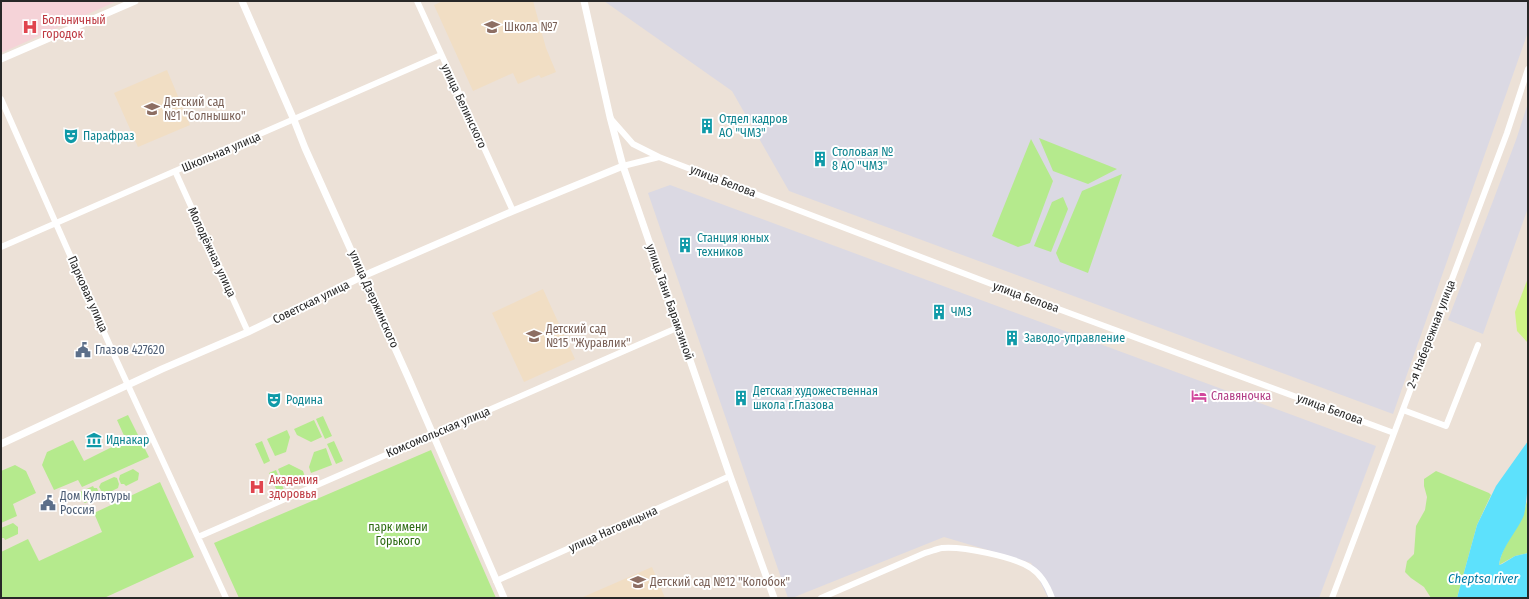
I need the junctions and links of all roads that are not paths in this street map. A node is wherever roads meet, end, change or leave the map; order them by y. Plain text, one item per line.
1 (134, 1) edge
2 (242, 1) edge
3 (416, 1) edge
4 (584, 1) edge
5 (440, 55) junction
6 (1, 59) edge
7 (1528, 69) edge
8 (1, 99) edge
9 (610, 117) junction
10 (294, 120) junction
11 (659, 157) junction
12 (623, 166) junction
13 (175, 171) junction
14 (513, 211) junction
15 (56, 222) junction
16 (1, 247) edge
17 (364, 276) junction
18 (679, 327) junction
19 (248, 332) junction
20 (1478, 345) dead end
21 (128, 385) junction
22 (1403, 410) junction
23 (1394, 433) junction
24 (433, 435) junction
25 (1, 444) edge
26 (730, 476) junction
27 (198, 536) junction
28 (496, 581) junction
29 (226, 598) edge
30 (504, 598) edge
31 (774, 598) edge
32 (821, 598) edge
33 (1052, 598) edge
34 (1332, 598) edge

1 - 6 street
2 - 10 street, улица Дзержинского
3 - 5 street, улица Белинского
4 - 9 street, улица Тани Барамзиной
5 - 10 street, Школьная улица
5 - 14 street, улица Белинского
7 - 22 street, 2-я Набережная улица
8 - 15 street, Парковая улица
9 - 11 street, улица Белова
9 - 12 street, улица Тани Барамзиной
10 - 13 street, Школьная улица
10 - 17 street, улица Дзержинского
11 - 12 street
11 - 23 street, улица Белова
12 - 14 street, Советская улица
12 - 18 street, улица Тани Барамзиной
13 - 15 street, Школьная улица
13 - 19 street, Молодёжная улица
14 - 17 street, Советская улица
15 - 16 street, Школьная улица
15 - 21 street, Парковая улица
17 - 19 street, Советская улица
17 - 24 street, улица Дзержинского
18 - 24 street, Комсомольская улица
18 - 26 street, улица Тани Барамзиной
19 - 21 street, Советская улица
20 - 22 street
21 - 25 street, Советская улица
21 - 27 street, Парковая улица
22 - 23 street, 2-я Набережная улица
23 - 34 street, 2-я Набережная улица
24 - 27 street, Комсомольская улица
24 - 28 street, улица Дзержинского
26 - 28 street, улица Наговицына
26 - 31 street, улица Тани Барамзиной
27 - 29 street, Парковая улица
28 - 30 street, улица Дзержинского
32 - 33 street

